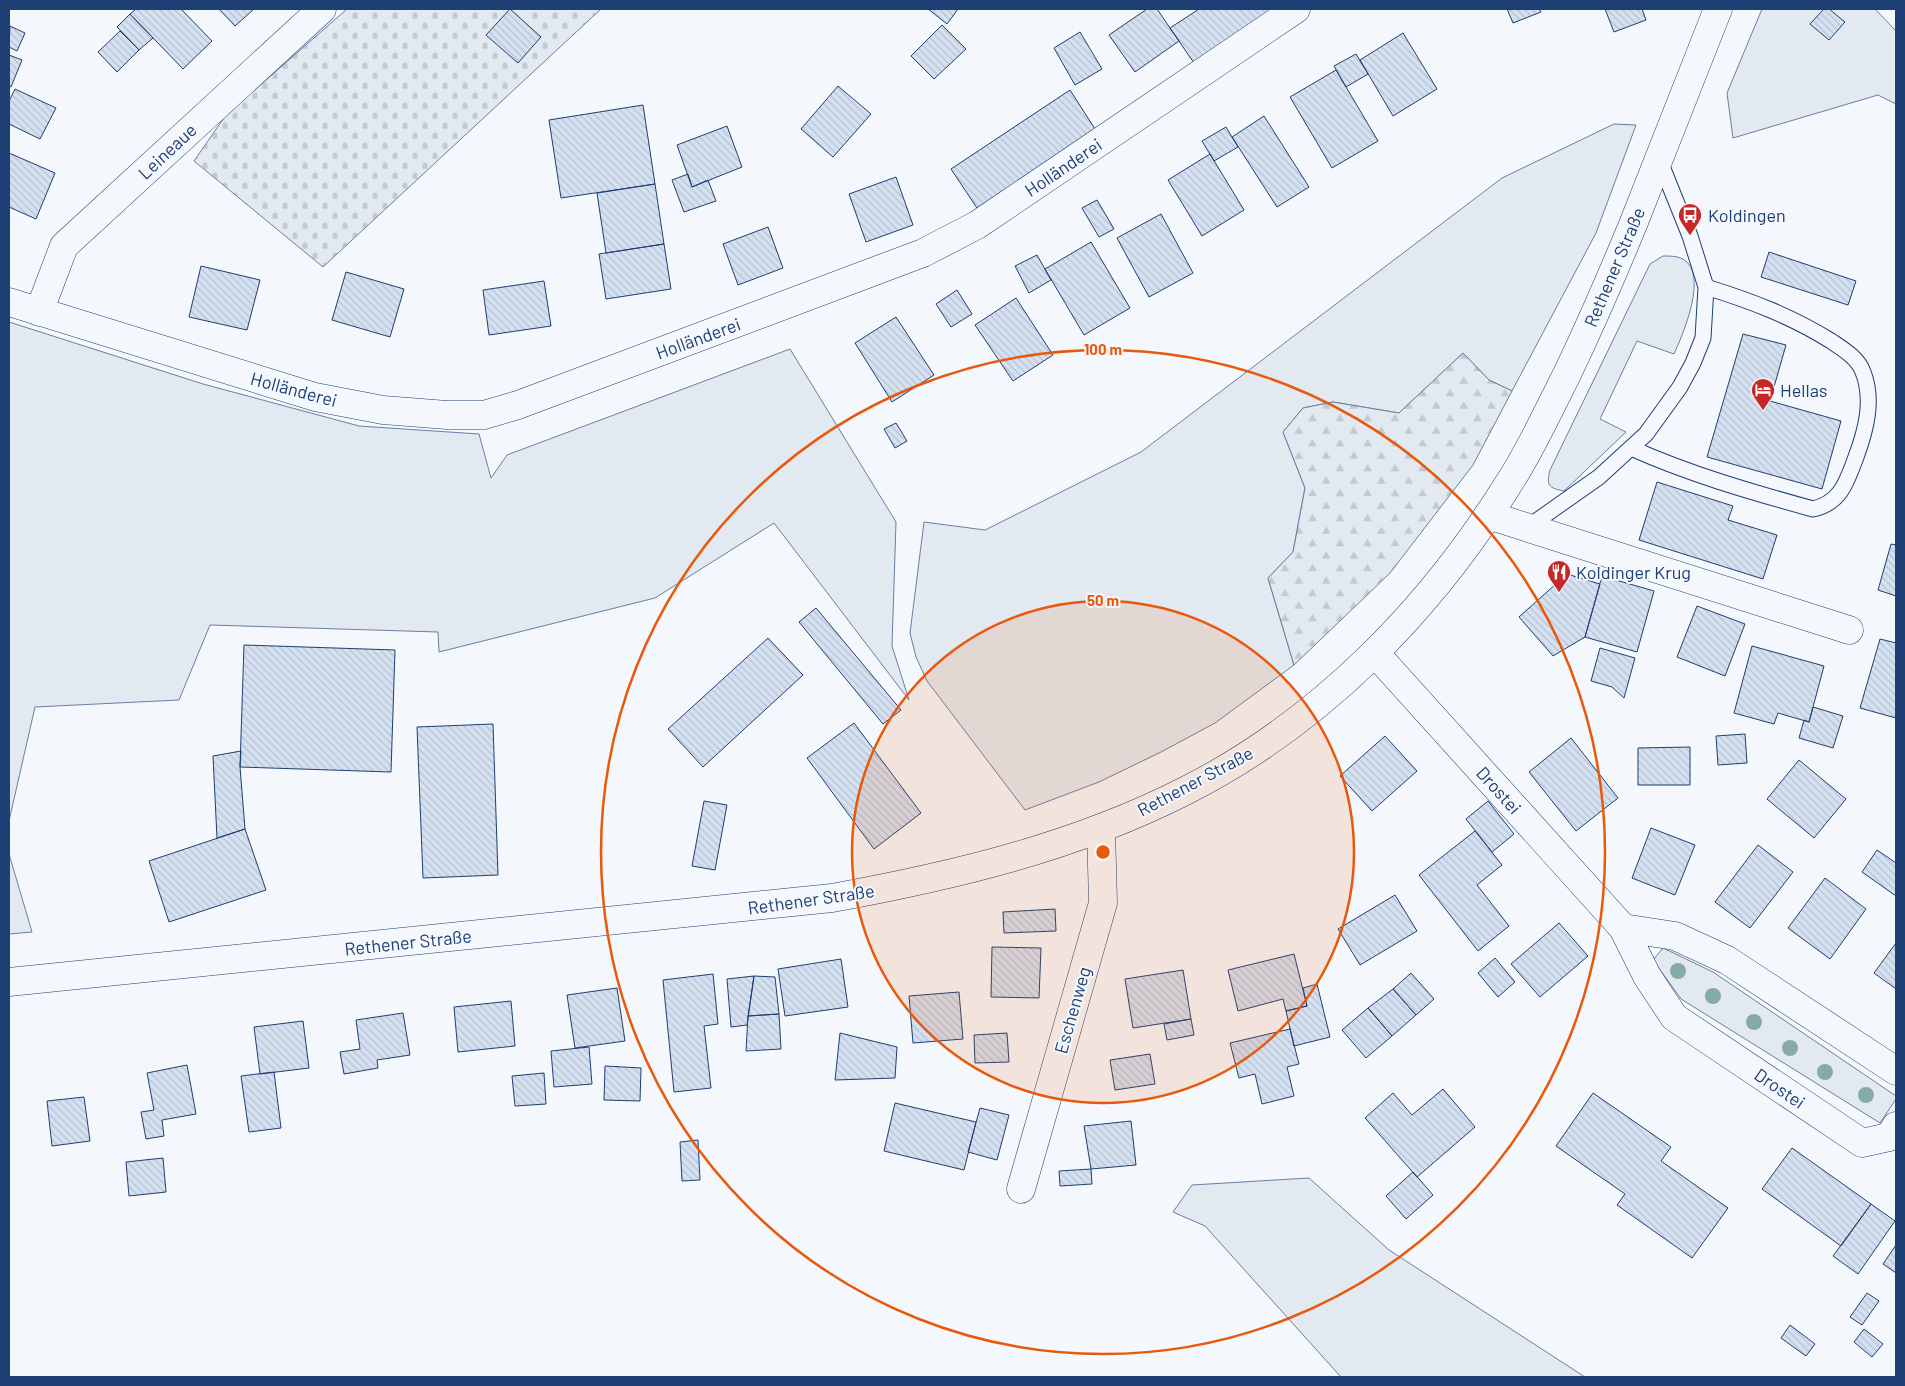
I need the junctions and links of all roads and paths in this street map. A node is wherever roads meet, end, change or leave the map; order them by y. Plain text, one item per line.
1 (322, 9) edge
2 (1296, 9) edge
3 (1718, 9) edge
4 (1659, 158) junction
5 (1706, 287) junction
6 (9, 302) edge
7 (39, 312) junction
8 (1631, 448) junction
9 (1488, 515) junction
10 (1528, 527) junction
11 (1849, 630) dead end
12 (1375, 653) junction
13 (1101, 828) junction
14 (1623, 928) junction
15 (9, 982) edge
16 (1896, 1071) edge
17 (1896, 1126) edge
18 (1021, 1188) dead end

1 - 7 street, Leineaue
2 - 7 street, Holländerei
3 - 4 street, Rethener Straße
4 - 5 lane
4 - 9 street, Rethener Straße
5 - 8 lane
5 - 8 lane
6 - 7 street, Holländerei
8 - 10 lane
9 - 10 street
9 - 12 street, Rethener Straße
10 - 11 street
12 - 13 street, Rethener Straße
12 - 14 street, Drostei
13 - 15 street, Rethener Straße
13 - 18 street, Eschenweg
14 - 16 street
14 - 17 street, Drostei

